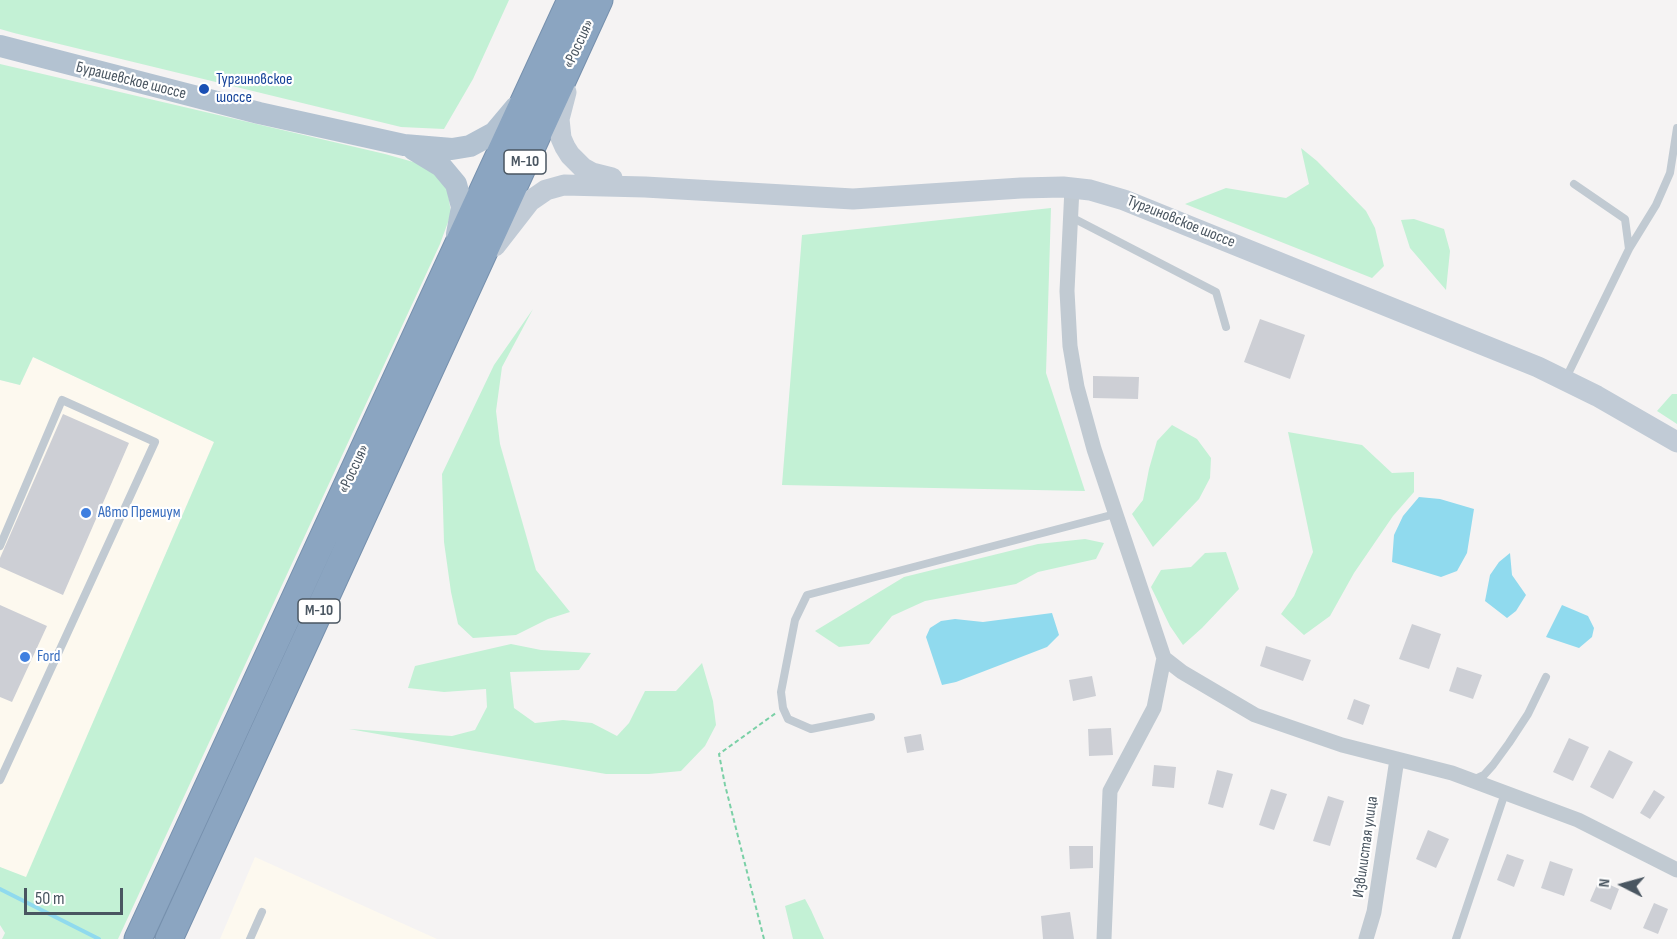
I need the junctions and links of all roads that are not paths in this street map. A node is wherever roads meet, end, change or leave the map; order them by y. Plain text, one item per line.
1 (571, 0) edge
2 (599, 0) edge
3 (0, 46) edge
4 (577, 48) junction
5 (530, 88) junction
6 (1677, 128) edge
7 (404, 145) junction
8 (1574, 184) dead end
9 (645, 187) junction
10 (1072, 188) junction
11 (1071, 217) junction
12 (1629, 249) junction
13 (449, 265) junction
14 (473, 276) junction
15 (1226, 327) dead end
16 (1565, 380) junction
17 (1677, 442) edge
18 (1116, 513) junction
19 (0, 546) edge
20 (1164, 658) junction
21 (1546, 676) dead end
22 (871, 717) dead end
23 (1397, 759) junction
24 (0, 780) edge
25 (1472, 780) junction
26 (1505, 793) junction
27 (1677, 870) edge
28 (262, 912) dead end
29 (138, 939) edge
30 (169, 939) edge
31 (250, 939) edge
32 (1104, 939) edge
33 (1366, 939) edge
34 (1456, 939) edge

1 - 5 highway, «Россия» / М-10
2 - 4 highway, «Россия» / М-10
3 - 7 main road, Бурашевское шоссе
4 - 9 main road, Тургиновское шоссе
4 - 14 highway, «Россия» / М-10
5 - 7 main road, Бурашевское шоссе
5 - 13 highway, «Россия» / М-10
6 - 12 lane
7 - 13 main road, Бурашевское шоссе
8 - 12 lane
9 - 10 main road, Тургиновское шоссе
9 - 14 main road, Тургиновское шоссе
10 - 11 street
10 - 16 main road, Тургиновское шоссе
11 - 15 lane
11 - 18 street
12 - 16 lane
13 - 29 highway, «Россия» / М-10
14 - 30 highway, «Россия» / М-10
16 - 17 main road, Тургиновское шоссе
18 - 20 street
18 - 22 lane
19 - 24 lane
20 - 23 street
20 - 32 street
21 - 25 lane
23 - 25 street
23 - 33 street, Извилистая улица
25 - 26 street
26 - 27 street
26 - 34 lane
28 - 31 lane

